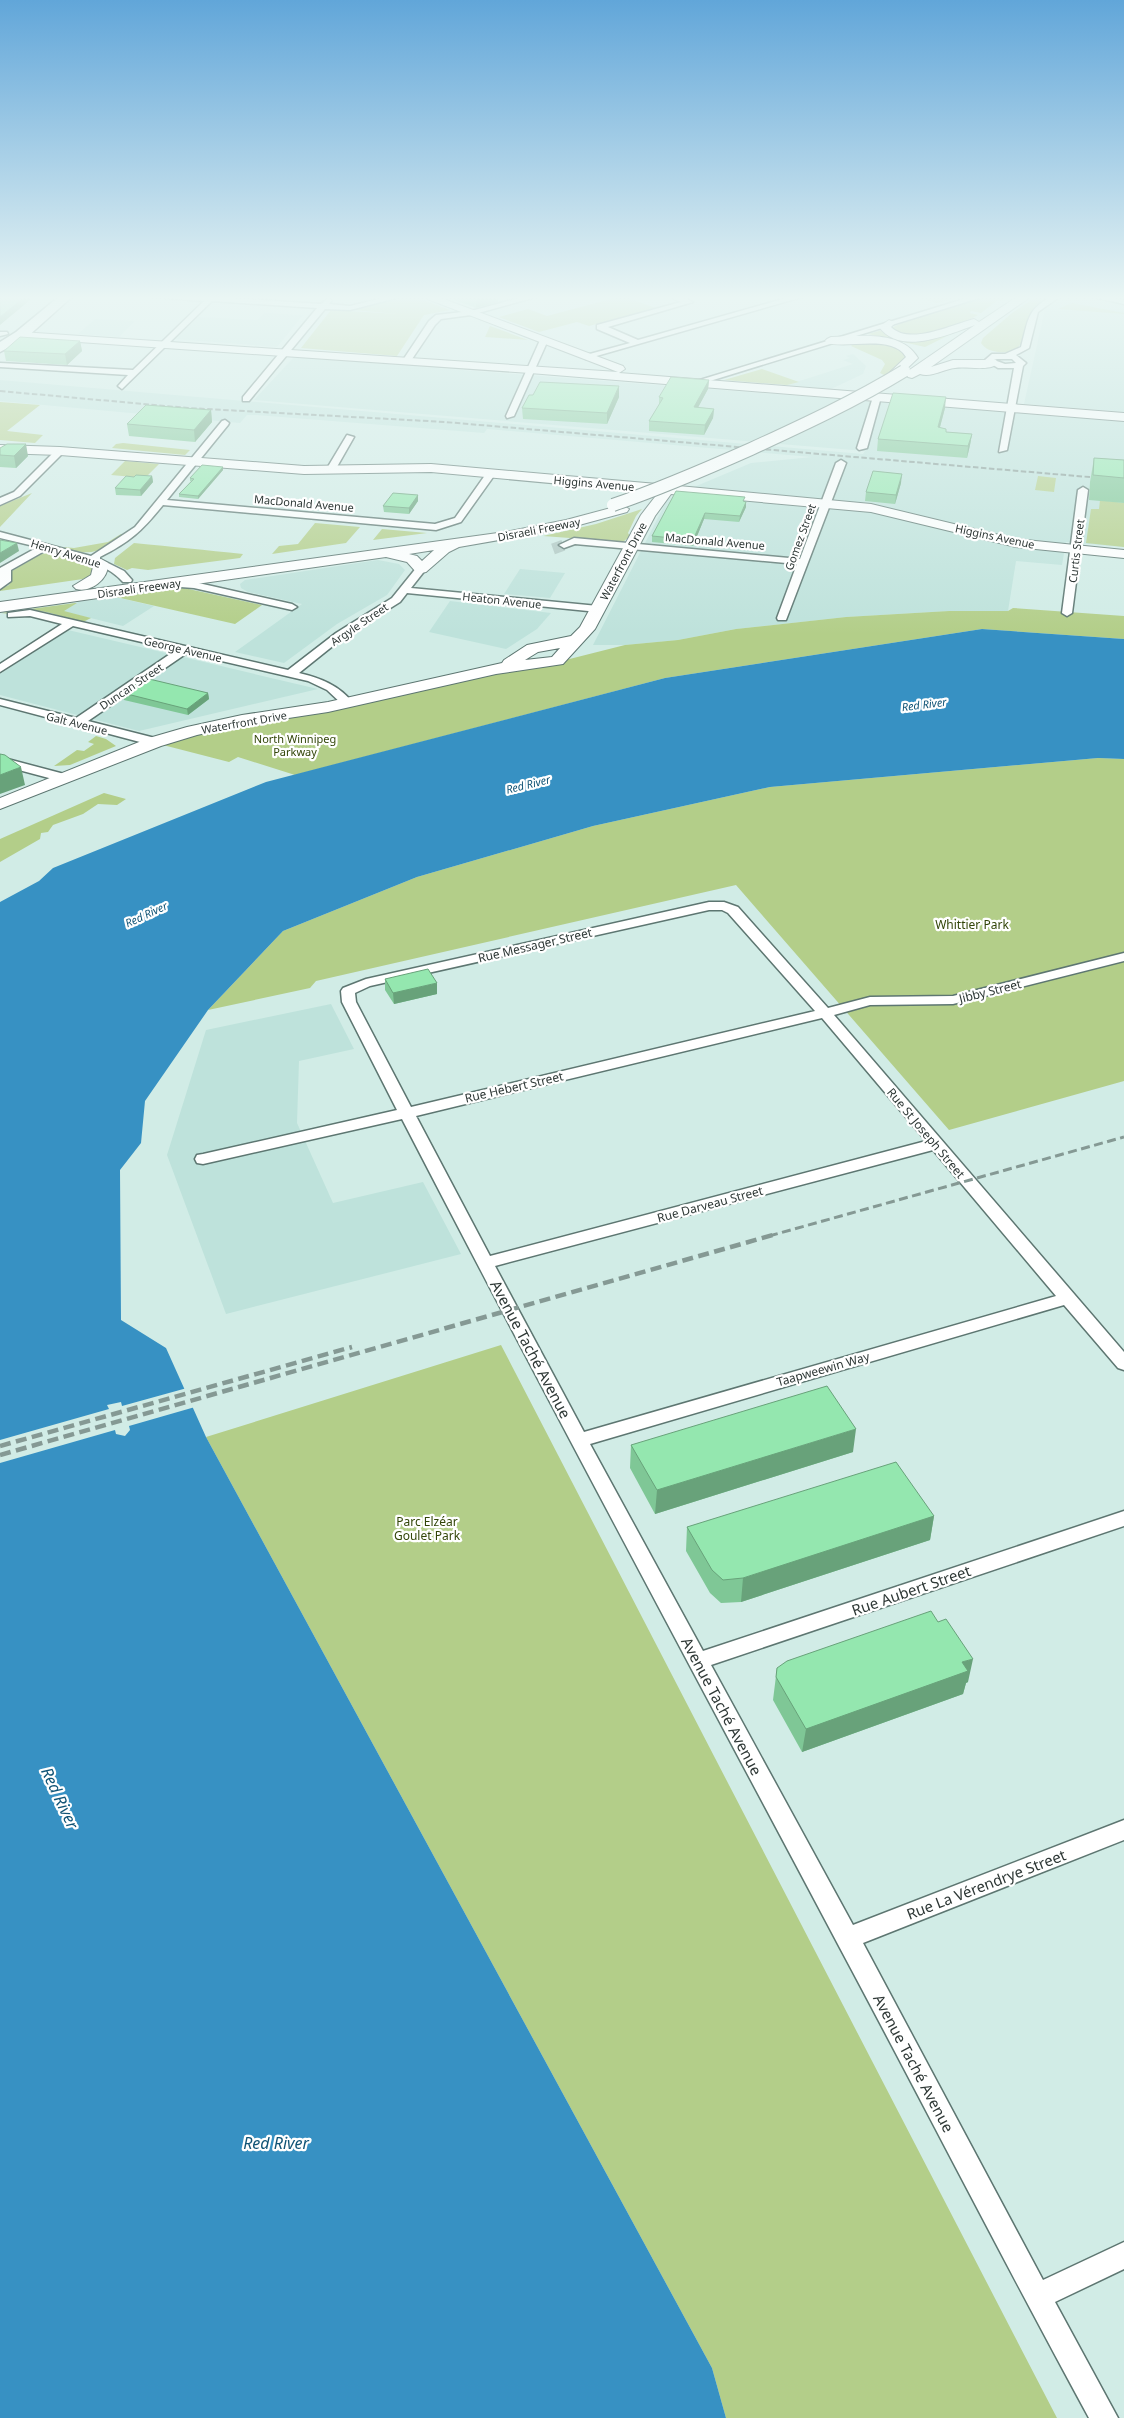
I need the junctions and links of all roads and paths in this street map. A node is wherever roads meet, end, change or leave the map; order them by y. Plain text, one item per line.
1 (513, 408) edge
2 (847, 408) edge
3 (874, 408) edge
4 (1010, 408) joint
5 (510, 416) dead end
6 (1124, 417) edge
7 (225, 423) dead end
8 (350, 437) dead end
9 (0, 444) edge
10 (862, 448) dead end
11 (0, 449) edge
12 (1002, 450) dead end
13 (60, 451) junction
14 (194, 462) junction
15 (841, 463) dead end
16 (330, 470) junction
17 (491, 473) junction
18 (662, 489) junction
19 (1083, 490) dead end
20 (0, 502) edge
21 (160, 502) junction
22 (826, 504) junction
23 (617, 507) junction
24 (0, 535) edge
25 (464, 542) junction
26 (564, 545) tunnel mouth
27 (47, 546) junction
28 (631, 546) junction
29 (1077, 549) junction
30 (387, 553) junction
31 (1124, 554) edge
32 (98, 562) junction
33 (804, 562) junction
34 (421, 569) junction
35 (3, 571) edge
36 (232, 574) junction
37 (127, 580) junction
38 (171, 584) junction
39 (81, 586) junction
40 (405, 590) junction
41 (232, 594) junction
42 (6, 600) edge
43 (292, 607) dead end
44 (598, 609) junction
45 (1067, 613) dead end
46 (782, 618) dead end
47 (72, 622) junction
48 (578, 640) junction
49 (544, 647) junction
50 (185, 649) junction
51 (526, 653) junction
52 (562, 657) junction
53 (545, 663) junction
54 (0, 669) edge
55 (496, 669) junction
56 (290, 674) junction
57 (0, 702) edge
58 (347, 703) junction
59 (77, 723) junction
60 (155, 742) junction
61 (0, 761) edge
62 (64, 778) junction
63 (0, 804) edge
64 (724, 906) joint
65 (1124, 957) edge
66 (348, 991) joint
67 (825, 1013) junction
68 (407, 1113) junction
69 (935, 1144) junction
70 (203, 1159) dead end
71 (484, 1262) junction
72 (1068, 1298) junction
73 (1124, 1364) edge
74 (579, 1440) junction
75 (1124, 1518) edge
76 (698, 1661) junction
77 (1124, 1830) edge
78 (848, 1938) junction
79 (1124, 2255) edge
80 (1037, 2297) junction
81 (1104, 2418) edge

1 - 5 street
2 - 23 main road, Disraeli Freeway
3 - 10 street
4 - 6 main road
4 - 12 street
7 - 14 street
8 - 16 street
9 - 13 main road, Higgins Avenue
11 - 13 main road, Higgins Avenue
13 - 14 main road, Higgins Avenue
13 - 20 street
14 - 16 main road, Higgins Avenue
14 - 21 street
15 - 22 street, Gomez Street
16 - 17 main road, Higgins Avenue
17 - 18 main road, Higgins Avenue
17 - 21 street, MacDonald Avenue
18 - 22 main road, Higgins Avenue
18 - 28 main road, Waterfront Drive
19 - 29 street, Curtis Street
21 - 32 street
22 - 29 main road, Higgins Avenue
22 - 33 street, Gomez Street
23 - 25 main road, Disraeli Freeway
23 - 37 main road, Disraeli Freeway
24 - 27 street, Henry Avenue
25 - 30 main road, Disraeli Freeway
25 - 34 main road
26 - 28 street, MacDonald Avenue
27 - 32 street, Henry Avenue
27 - 35 street
28 - 33 street, MacDonald Avenue
28 - 44 main road, Waterfront Drive
29 - 31 main road, Higgins Avenue
29 - 45 street, Curtis Street
30 - 34 main road
30 - 36 main road, Disraeli Freeway
32 - 37 street, Henry Avenue
32 - 39 main road
33 - 46 street, Gomez Street
34 - 40 street, Argyle Street
35 - 42 street
36 - 38 main road, Disraeli Freeway
36 - 41 main road
37 - 39 main road, Disraeli Freeway
37 - 42 main road
38 - 41 street
38 - 42 main road, Disraeli Freeway
39 - 42 main road, Disraeli Freeway
40 - 44 street, Heaton Avenue
40 - 56 street, Argyle Street
41 - 43 street
42 - 47 street, George Avenue
44 - 48 main road, Waterfront Drive
47 - 50 street, George Avenue
47 - 54 street
48 - 49 main road, Waterfront Drive
48 - 52 main road, Waterfront Drive
49 - 51 main road, Waterfront Drive
49 - 52 main road
50 - 56 street, George Avenue
50 - 59 street, Duncan Street
51 - 53 main road
51 - 55 main road, Waterfront Drive
52 - 53 main road, Waterfront Drive
53 - 55 main road, Waterfront Drive
55 - 58 main road, Waterfront Drive
56 - 58 street, George Avenue
57 - 59 street, Galt Avenue
58 - 60 main road, Waterfront Drive
59 - 60 street, Galt Avenue
60 - 62 main road, Waterfront Drive
61 - 62 street
62 - 63 main road, Waterfront Drive
64 - 66 street, Rue Messager Street
64 - 67 street, Rue St Joseph Street
65 - 67 street, Jibby Street
66 - 68 street, Avenue Taché Avenue
67 - 68 street, Rue Hebert Street
67 - 69 street, Rue St Joseph Street
68 - 70 street, Rue Hebert Street
68 - 71 street, Avenue Taché Avenue
69 - 71 street, Rue Darveau Street
69 - 72 street, Rue St Joseph Street
71 - 74 street, Avenue Taché Avenue
72 - 73 street, Rue St Joseph Street
72 - 74 street, Taapweewin Way
74 - 76 street, Avenue Taché Avenue
75 - 76 street, Rue Aubert Street
76 - 78 street, Avenue Taché Avenue
77 - 78 street, Rue La Vérendrye Street
78 - 80 street, Avenue Taché Avenue
79 - 80 street
80 - 81 street, Avenue Taché Avenue

